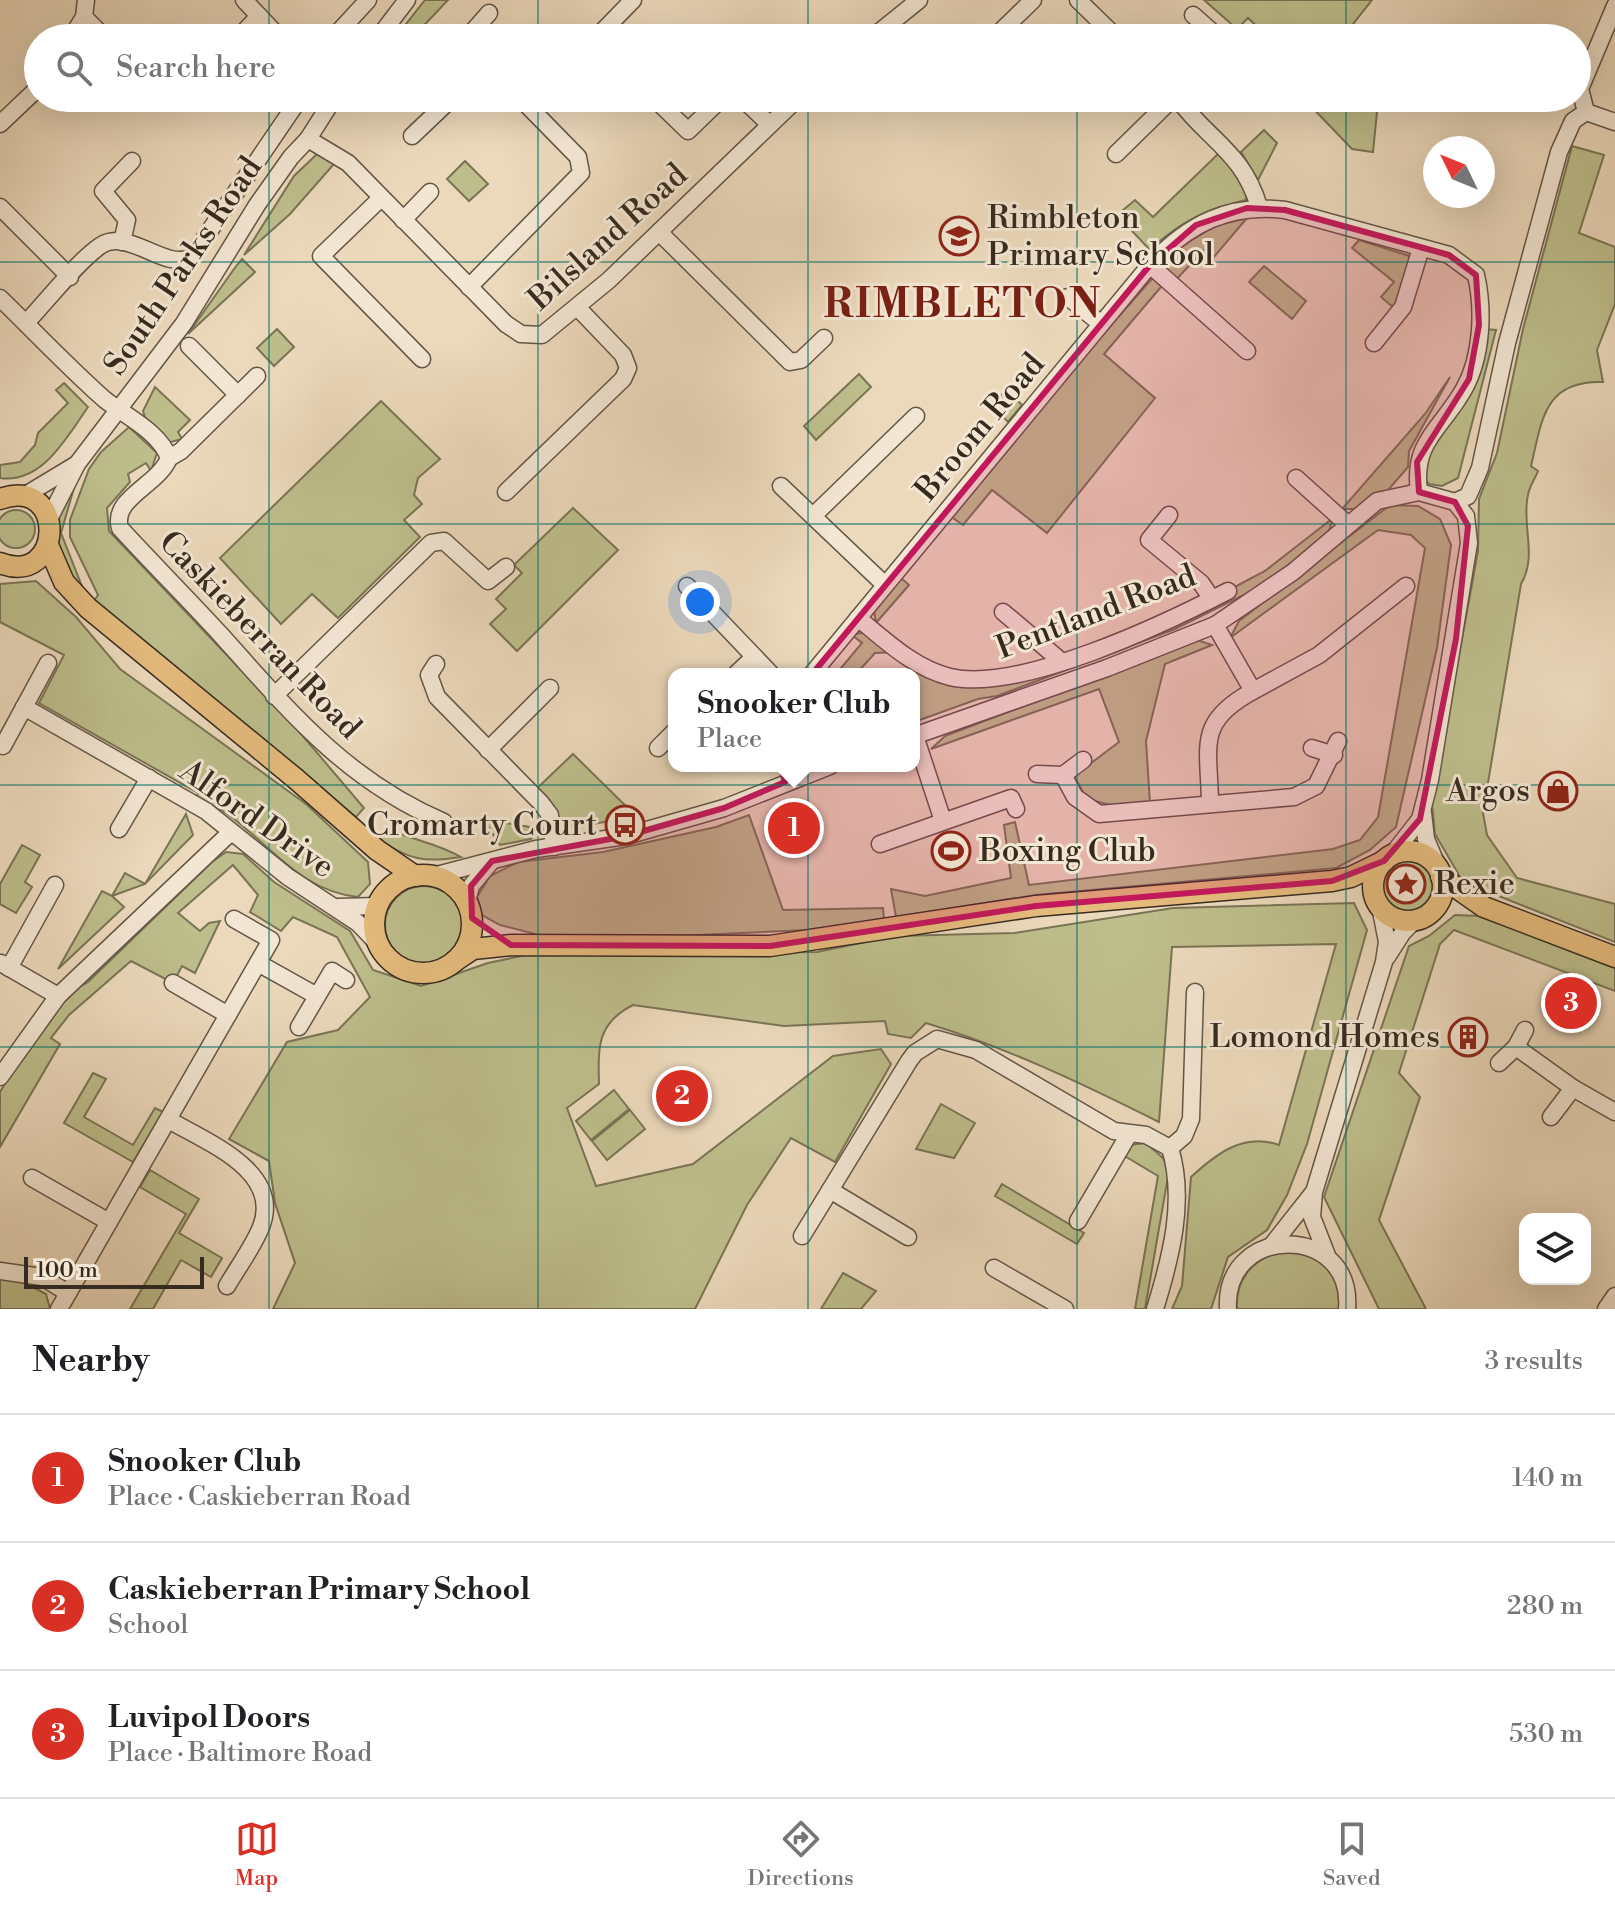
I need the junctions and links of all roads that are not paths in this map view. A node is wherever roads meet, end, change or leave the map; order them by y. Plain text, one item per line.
1 (244, 0) edge
2 (368, 0) edge
3 (407, 0) edge
4 (633, 0) edge
5 (919, 0) edge
6 (1033, 0) edge
7 (1078, 0) edge
8 (1615, 6) edge
9 (489, 13) dead end
10 (1193, 15) dead end
11 (259, 16) junction
12 (251, 24) edge
13 (267, 24) edge
14 (346, 24) edge
15 (389, 24) edge
16 (479, 24) edge
17 (610, 24) edge
18 (889, 24) edge
19 (1008, 24) edge
20 (1103, 24) edge
21 (1203, 24) edge
22 (1591, 63) edge
23 (24, 101) edge
24 (290, 112) edge
25 (325, 112) edge
26 (437, 112) edge
27 (538, 112) edge
28 (668, 112) edge
29 (708, 112) edge
30 (757, 112) edge
31 (782, 112) edge
32 (1164, 112) edge
33 (1191, 112) edge
34 (1586, 112) joint
35 (1615, 122) edge
36 (0, 124) edge
37 (769, 124) junction
38 (412, 136) dead end
39 (308, 139) junction
40 (1116, 154) dead end
41 (132, 161) dead end
42 (430, 192) dead end
43 (381, 198) junction
44 (0, 207) edge
45 (1259, 207) junction
46 (403, 220) junction
47 (659, 232) junction
48 (122, 242) junction
49 (1421, 248) junction
50 (1150, 265) junction
51 (70, 277) junction
52 (469, 287) junction
53 (1068, 297) dead end
54 (0, 298) edge
55 (577, 307) junction
56 (26, 323) junction
57 (1101, 324) junction
58 (824, 338) dead end
59 (1374, 343) dead end
60 (189, 346) dead end
61 (1247, 351) dead end
62 (422, 359) dead end
63 (257, 376) dead end
64 (238, 395) junction
65 (119, 409) junction
66 (916, 416) dead end
67 (169, 458) junction
68 (77, 464) junction
69 (1296, 478) dead end
70 (781, 486) dead end
71 (506, 492) dead end
72 (1419, 492) junction
73 (24, 496) junction
74 (1, 498) edge
75 (1455, 502) junction
76 (1169, 515) dead end
77 (813, 516) junction
78 (49, 519) junction
79 (1347, 524) junction
80 (48, 545) junction
81 (28, 564) junction
82 (1, 565) edge
83 (506, 567) dead end
84 (64, 582) junction
85 (885, 585) junction
86 (687, 586) dead end
87 (1406, 586) dead end
88 (1228, 591) dead end
89 (1212, 599) junction
90 (1003, 612) dead end
91 (858, 618) junction
92 (1215, 625) junction
93 (754, 657) junction
94 (1061, 661) junction
95 (48, 663) dead end
96 (436, 664) dead end
97 (742, 668) edge
98 (765, 668) edge
99 (817, 668) edge
100 (550, 688) dead end
101 (1253, 691) junction
102 (274, 696) junction
103 (24, 707) junction
104 (920, 734) edge
105 (668, 738) edge
106 (3, 746) dead end
107 (658, 748) dead end
108 (1312, 748) dead end
109 (488, 750) junction
110 (920, 751) edge
111 (1083, 760) dead end
112 (783, 774) edge
113 (1037, 774) dead end
114 (1063, 775) junction
115 (149, 778) junction
116 (1210, 802) junction
117 (1423, 803) junction
118 (1016, 809) dead end
119 (943, 821) junction
120 (444, 822) dead end
121 (119, 829) dead end
122 (230, 833) junction
123 (880, 844) dead end
124 (554, 847) junction
125 (377, 850) junction
126 (1388, 858) junction
127 (492, 861) junction
128 (1440, 874) junction
129 (424, 876) junction
130 (1332, 881) junction
131 (55, 885) dead end
132 (391, 887) junction
133 (1378, 904) junction
134 (332, 906) junction
135 (378, 906) junction
136 (1484, 907) junction
137 (470, 910) junction
138 (1422, 917) junction
139 (234, 919) dead end
140 (379, 945) junction
141 (511, 945) junction
142 (1615, 957) edge
143 (455, 961) junction
144 (1384, 962) junction
145 (258, 963) junction
146 (5, 965) edge
147 (346, 980) dead end
148 (173, 983) dead end
149 (1195, 992) dead end
150 (58, 996) junction
151 (317, 996) junction
152 (228, 1015) junction
153 (299, 1027) dead end
154 (1525, 1030) dead end
155 (1516, 1047) junction
156 (1499, 1063) dead end
157 (0, 1077) edge
158 (1573, 1088) junction
159 (1615, 1112) edge
160 (1551, 1117) dead end
161 (169, 1120) junction
162 (1129, 1134) junction
163 (1170, 1148) junction
164 (32, 1178) dead end
165 (830, 1190) junction
166 (1314, 1192) junction
167 (1078, 1221) dead end
168 (109, 1222) junction
169 (802, 1236) dead end
170 (908, 1237) dead end
171 (1272, 1245) junction
172 (1328, 1258) junction
173 (994, 1268) dead end
174 (0, 1271) edge
175 (227, 1286) dead end
176 (68, 1293) junction
177 (1615, 1296) edge
178 (1347, 1301) edge
179 (59, 1309) edge
180 (1065, 1309) edge
181 (1155, 1309) edge
182 (1228, 1309) edge
183 (1358, 1309) edge
184 (1606, 1309) edge

1 - 11 street
2 - 14 street
3 - 15 street
4 - 17 street
5 - 18 street
6 - 19 street
7 - 20 street
8 - 22 street
9 - 16 street
10 - 21 street
11 - 12 street
11 - 13 street
23 - 36 street
24 - 48 street
25 - 39 street, South Parks Road
26 - 38 street
27 - 52 street
28 - 29 street
30 - 37 street
31 - 37 street, Bilsland Road
32 - 40 street
33 - 45 street
34 - 35 street
34 - 75 street
37 - 47 street, Bilsland Road
39 - 43 street, Bilsland Road
39 - 65 street, South Parks Road
41 - 48 street
42 - 46 street
43 - 46 street, Bilsland Road
43 - 62 street
44 - 51 street
45 - 49 street, Broom Road
45 - 50 street, Broom Road
46 - 52 street, Bilsland Road
47 - 55 street, Bilsland Road
47 - 58 street
48 - 51 street
49 - 59 street
49 - 72 street, Broom Road
50 - 57 street, Broom Road
50 - 61 street
51 - 56 street
52 - 55 street, Bilsland Road
53 - 57 street
54 - 56 street
55 - 71 street
56 - 65 street
57 - 85 street, Broom Road
60 - 64 street
63 - 64 street, Caskieberran Road
64 - 67 street, Caskieberran Road
65 - 67 street
65 - 68 street, South Parks Road
66 - 77 street
67 - 102 street, Caskieberran Road
68 - 73 street, South Parks Road
68 - 78 street, South Parks Road
69 - 79 street
70 - 77 street
72 - 75 street
72 - 79 street
73 - 74 main road
73 - 78 main road
75 - 117 street
76 - 89 street
77 - 85 street
78 - 80 main road
79 - 92 street
80 - 81 main road
80 - 84 main road
81 - 82 main road
81 - 84 main road
83 - 102 street
84 - 125 main road
85 - 91 street, Broom Road
86 - 93 street
87 - 101 street
88 - 89 street, Pentland Road
89 - 94 street, Pentland Road
90 - 94 street
91 - 94 street, Pentland Road
91 - 99 street, Broom Road
92 - 101 street
92 - 104 street
93 - 97 street
93 - 98 street
95 - 103 street
96 - 109 street
100 - 109 street
101 - 116 street
102 - 120 street, Caskieberran Road
103 - 106 street
103 - 115 street, Alford Drive
105 - 107 street
108 - 116 street
109 - 124 street
110 - 119 street
111 - 114 street
112 - 124 street
113 - 114 street
114 - 116 street
115 - 121 street, Alford Drive
115 - 122 street, Alford Drive
117 - 126 street
117 - 128 street
118 - 119 street
119 - 123 street
122 - 134 street, Alford Drive
122 - 150 street
124 - 127 street
125 - 129 main road
125 - 132 main road
126 - 128 main road
126 - 130 main road
126 - 133 main road
127 - 129 street
127 - 137 street
128 - 136 main road
128 - 138 main road
129 - 132 main road
129 - 137 main road
130 - 133 main road
130 - 141 main road
131 - 146 street
132 - 135 main road
133 - 138 main road
133 - 144 street
134 - 135 street
134 - 140 street, Alford Drive
135 - 140 main road
136 - 138 main road
136 - 142 main road
137 - 141 main road
137 - 143 main road
138 - 144 street
139 - 145 street
140 - 143 main road
141 - 143 main road
144 - 166 street
145 - 151 street
145 - 152 street
146 - 150 street
147 - 151 street
148 - 152 street
149 - 163 street
150 - 157 street
151 - 153 street
152 - 161 street
154 - 155 street
155 - 156 street
155 - 158 street
158 - 159 street
158 - 160 street
161 - 168 street
161 - 175 street
162 - 163 street
162 - 165 street
162 - 167 street
163 - 181 street
164 - 168 street
165 - 169 street
165 - 170 street
166 - 171 street
166 - 172 street
168 - 176 street
171 - 172 street
171 - 182 street
172 - 178 street
173 - 180 street
174 - 176 street
176 - 179 street
177 - 184 street
178 - 183 street

